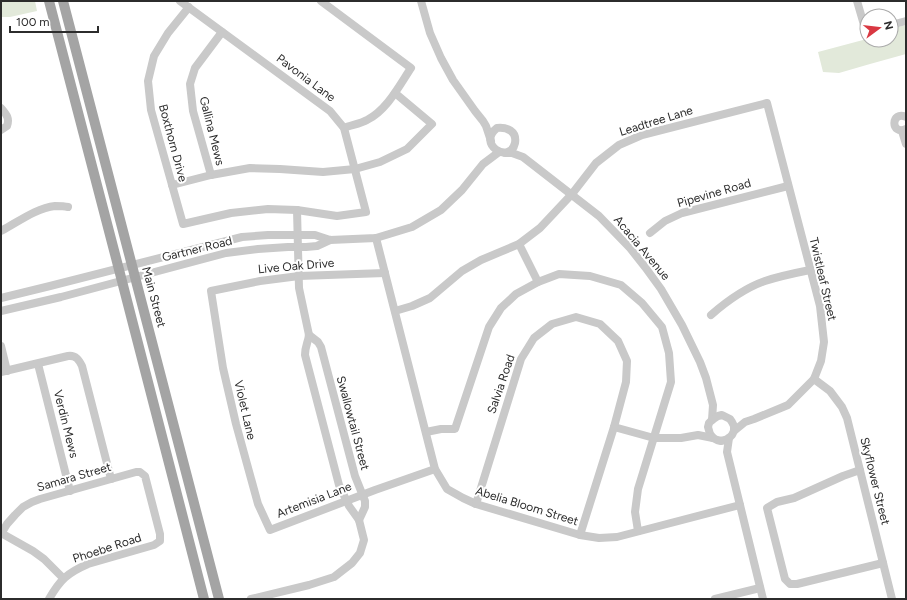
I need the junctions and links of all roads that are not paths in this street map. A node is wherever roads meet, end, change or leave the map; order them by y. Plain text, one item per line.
1 (48, 1) edge
2 (62, 1) edge
3 (180, 1) edge
4 (321, 1) edge
5 (421, 1) edge
6 (189, 7) junction
7 (222, 32) junction
8 (395, 93) junction
9 (767, 103) joint
10 (1, 108) edge
11 (906, 117) edge
12 (483, 121) junction
13 (344, 128) junction
14 (497, 128) junction
15 (1, 130) edge
16 (904, 130) edge
17 (515, 139) junction
18 (491, 143) junction
19 (906, 144) edge
20 (502, 152) junction
21 (523, 157) junction
22 (483, 164) junction
23 (354, 169) junction
24 (211, 175) junction
25 (172, 185) junction
26 (788, 186) junction
27 (572, 194) junction
28 (68, 207) dead end
29 (297, 210) junction
30 (1, 231) edge
31 (650, 233) dead end
32 (298, 235) junction
33 (376, 238) junction
34 (330, 240) junction
35 (519, 244) junction
36 (298, 247) junction
37 (132, 265) junction
38 (119, 268) junction
39 (810, 270) junction
40 (385, 273) junction
41 (299, 276) junction
42 (135, 278) junction
43 (122, 281) junction
44 (538, 282) junction
45 (211, 291) joint
46 (1, 298) edge
47 (1, 311) edge
48 (395, 311) junction
49 (711, 315) dead end
50 (309, 335) junction
51 (1, 346) edge
52 (38, 364) junction
53 (4, 372) edge
54 (814, 379) junction
55 (713, 405) junction
56 (726, 417) junction
57 (710, 421) junction
58 (744, 422) junction
59 (614, 427) junction
60 (734, 430) junction
61 (426, 432) junction
62 (698, 435) junction
63 (654, 438) junction
64 (729, 438) junction
65 (715, 439) junction
66 (727, 452) junction
67 (435, 469) junction
68 (860, 470) junction
69 (110, 479) junction
70 (70, 490) junction
71 (362, 495) junction
72 (347, 501) junction
73 (476, 504) junction
74 (740, 505) junction
75 (359, 520) junction
76 (270, 530) joint
77 (638, 531) junction
78 (1, 534) edge
79 (580, 535) junction
80 (160, 540) joint
81 (883, 563) junction
82 (63, 578) junction
83 (760, 588) junction
84 (50, 599) edge
85 (204, 599) edge
86 (219, 599) edge
87 (251, 599) edge
88 (715, 599) edge
89 (763, 599) edge
90 (892, 599) edge

1 - 38 main road
2 - 37 main road, Main Street
3 - 6 street, Pavonia Lane
4 - 8 street
5 - 12 street
6 - 7 street, Pavonia Lane
6 - 25 street, Boxthorn Drive
7 - 13 street, Pavonia Lane
7 - 24 street, Gallina Mews
8 - 13 street
8 - 23 street
9 - 26 street, Twistleaf Street
9 - 27 street, Leadtree Lane
10 - 15 street
11 - 16 street
12 - 14 street
12 - 18 street
13 - 23 street, Pavonia Lane
14 - 17 street
14 - 18 street
16 - 19 street
17 - 20 street
17 - 21 street
18 - 20 street
18 - 22 street
20 - 21 street
20 - 22 street
21 - 27 street, Acacia Avenue
22 - 33 street, Gartner Road
23 - 24 street
23 - 29 street, Pavonia Lane
24 - 25 street
25 - 29 street, Boxthorn Drive
26 - 31 street, Pipevine Road
26 - 39 street, Twistleaf Street
27 - 35 street, Leadtree Lane
27 - 55 street, Acacia Avenue
28 - 30 street
29 - 32 street, Swallowtail Street
32 - 34 street, Gartner Road
32 - 36 street, Swallowtail Street
32 - 37 street, Gartner Road
33 - 34 street, Gartner Road
33 - 40 street, Abelia Bloom Street
34 - 36 street, Gartner Road
35 - 44 street
35 - 48 street, Leadtree Lane
36 - 41 street, Swallowtail Street
36 - 42 street, Gartner Road
37 - 38 street, Gartner Road
37 - 42 main road, Main Street
38 - 43 main road
38 - 46 street, Gartner Road
39 - 49 street
39 - 54 street, Twistleaf Street
40 - 41 street, Live Oak Drive
40 - 48 street, Abelia Bloom Street
41 - 45 street, Live Oak Drive
41 - 50 street, Swallowtail Street
42 - 43 street, Gartner Road
42 - 86 main road, Main Street
43 - 47 street, Gartner Road
43 - 85 main road
44 - 61 street
44 - 63 street
45 - 76 street, Violet Lane
48 - 61 street, Abelia Bloom Street
50 - 71 street, Swallowtail Street
50 - 72 street, Swallowtail Street
51 - 53 street
52 - 53 street
52 - 69 street
52 - 70 street, Verdin Mews
54 - 58 street, Twistleaf Street
54 - 68 street, Skyflower Street
55 - 56 street, Acacia Avenue
55 - 57 street, Acacia Avenue
56 - 57 street
56 - 58 street
56 - 60 street
57 - 62 street
57 - 65 street
58 - 60 street, Twistleaf Street
59 - 63 street
59 - 73 street, Salvia Road
59 - 79 street, Salvia Road
60 - 64 street
61 - 67 street, Abelia Bloom Street
62 - 63 street
62 - 65 street
63 - 77 street
64 - 65 street
64 - 66 street
65 - 66 street
66 - 74 street
67 - 71 street, Artemisia Lane
67 - 73 street, Abelia Bloom Street
68 - 81 street, Skyflower Street
68 - 81 street
69 - 70 street, Samara Street
69 - 80 street, Samara Street
70 - 78 street, Samara Street
71 - 72 street, Artemisia Lane
71 - 75 street, Swallowtail Street
72 - 75 street, Swallowtail Street
72 - 76 street, Artemisia Lane
73 - 79 street, Abelia Bloom Street
74 - 77 street, Abelia Bloom Street
74 - 83 street
75 - 87 street, Swallowtail Street
77 - 79 street, Abelia Bloom Street
78 - 82 street
80 - 82 street, Phoebe Road
81 - 90 street, Skyflower Street
82 - 84 street, Phoebe Road
83 - 88 street
83 - 89 street

